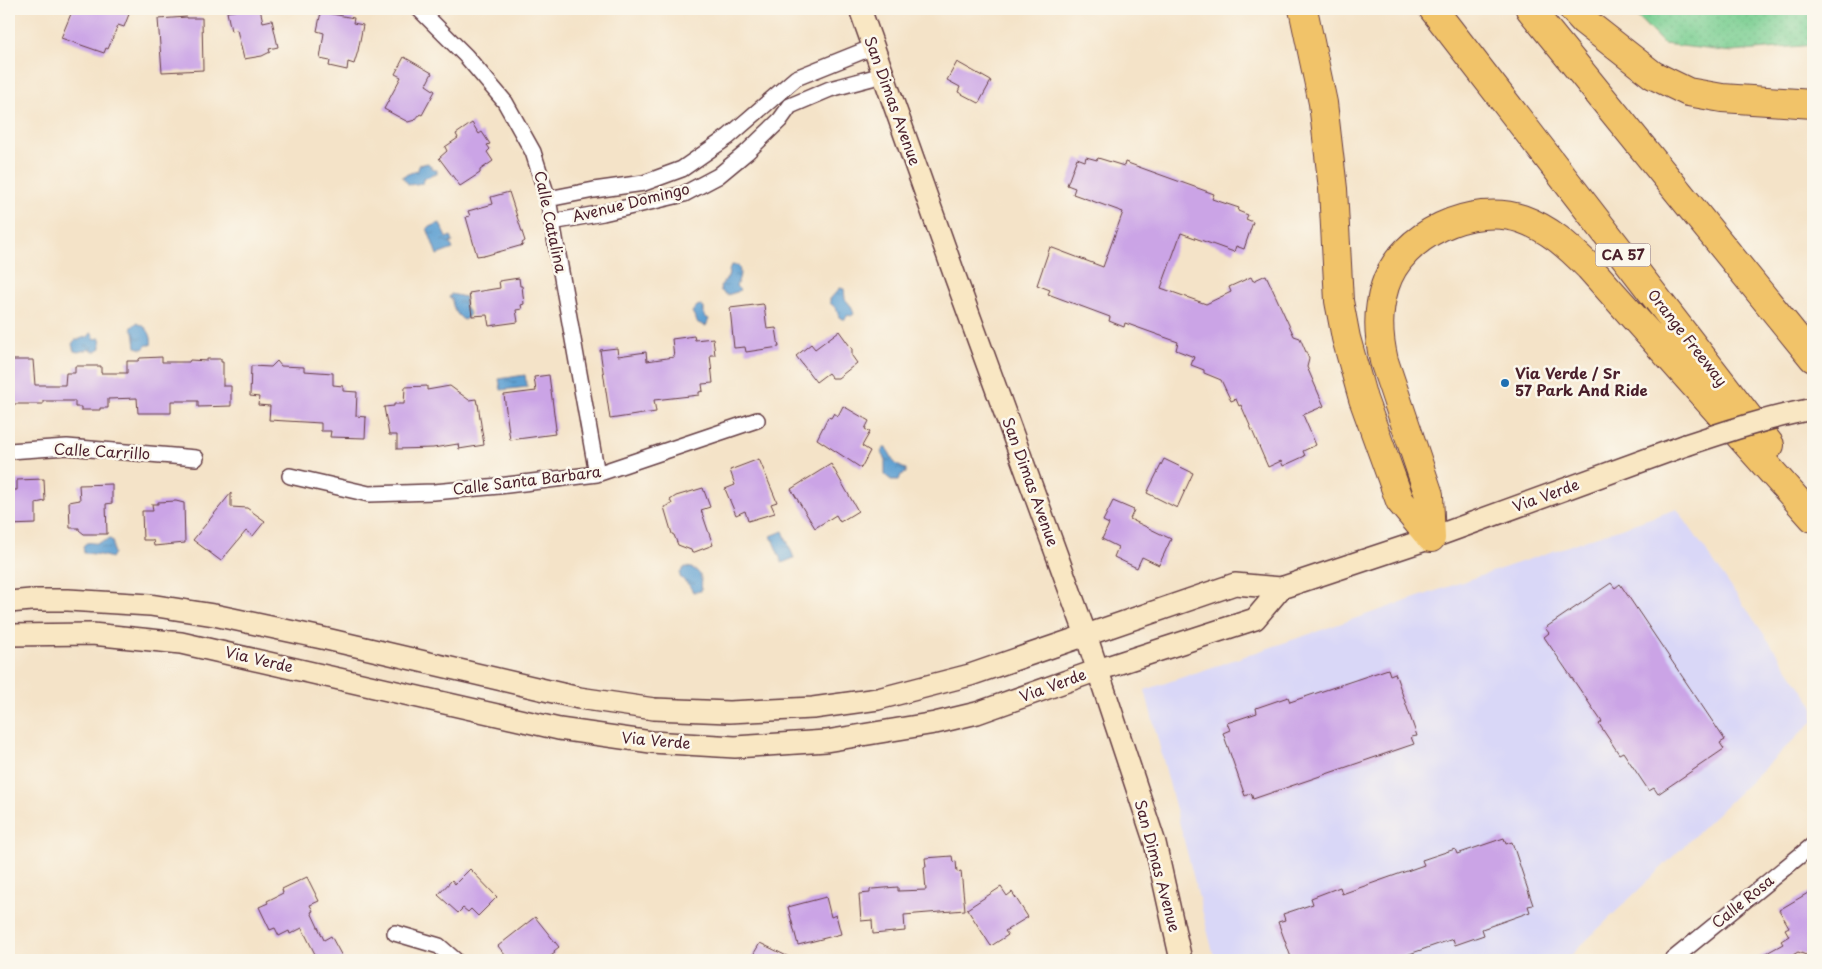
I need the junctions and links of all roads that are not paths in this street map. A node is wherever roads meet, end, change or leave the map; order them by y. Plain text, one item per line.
1 (419, 9) edge
2 (860, 9) edge
3 (1303, 9) edge
4 (1433, 9) edge
5 (1530, 9) edge
6 (1573, 9) edge
7 (873, 47) junction
8 (883, 75) junction
9 (781, 91) junction
10 (1813, 104) edge
11 (790, 106) junction
12 (548, 199) junction
13 (552, 222) junction
14 (1813, 358) edge
15 (1813, 409) edge
16 (757, 420) dead end
17 (9, 452) edge
18 (196, 458) dead end
19 (597, 474) junction
20 (290, 476) dead end
21 (1813, 501) edge
22 (1813, 518) edge
23 (1431, 538) junction
24 (1281, 588) junction
25 (9, 602) edge
26 (9, 635) edge
27 (1086, 635) junction
28 (1098, 670) junction
29 (1813, 845) edge
30 (395, 933) dead end
31 (455, 960) edge
32 (1181, 960) edge
33 (1672, 960) edge

1 - 12 street, Calle Catalina
2 - 7 main road, San Dimas Avenue
3 - 23 highway
4 - 21 highway, Orange Freeway / CA 57
5 - 14 highway
6 - 10 highway
7 - 8 main road, San Dimas Avenue
7 - 9 street, Avenue Domingo
8 - 11 street, Avenue Domingo
8 - 27 main road, San Dimas Avenue
9 - 11 street
9 - 12 street, Avenue Domingo
11 - 13 street, Avenue Domingo
12 - 13 street, Calle Catalina
13 - 19 street, Calle Catalina
15 - 23 main road, Via Verde, bridge
16 - 19 street, Calle Santa Barbara
17 - 18 street, Calle Carrillo
19 - 20 street, Calle Santa Barbara
22 - 23 highway
23 - 24 main road, Via Verde
24 - 27 main road, Via Verde
24 - 28 main road, Via Verde
25 - 27 main road, Via Verde
26 - 28 main road, Via Verde
27 - 28 main road, San Dimas Avenue
28 - 32 main road, San Dimas Avenue
29 - 33 street, Calle Rosa
30 - 31 street

